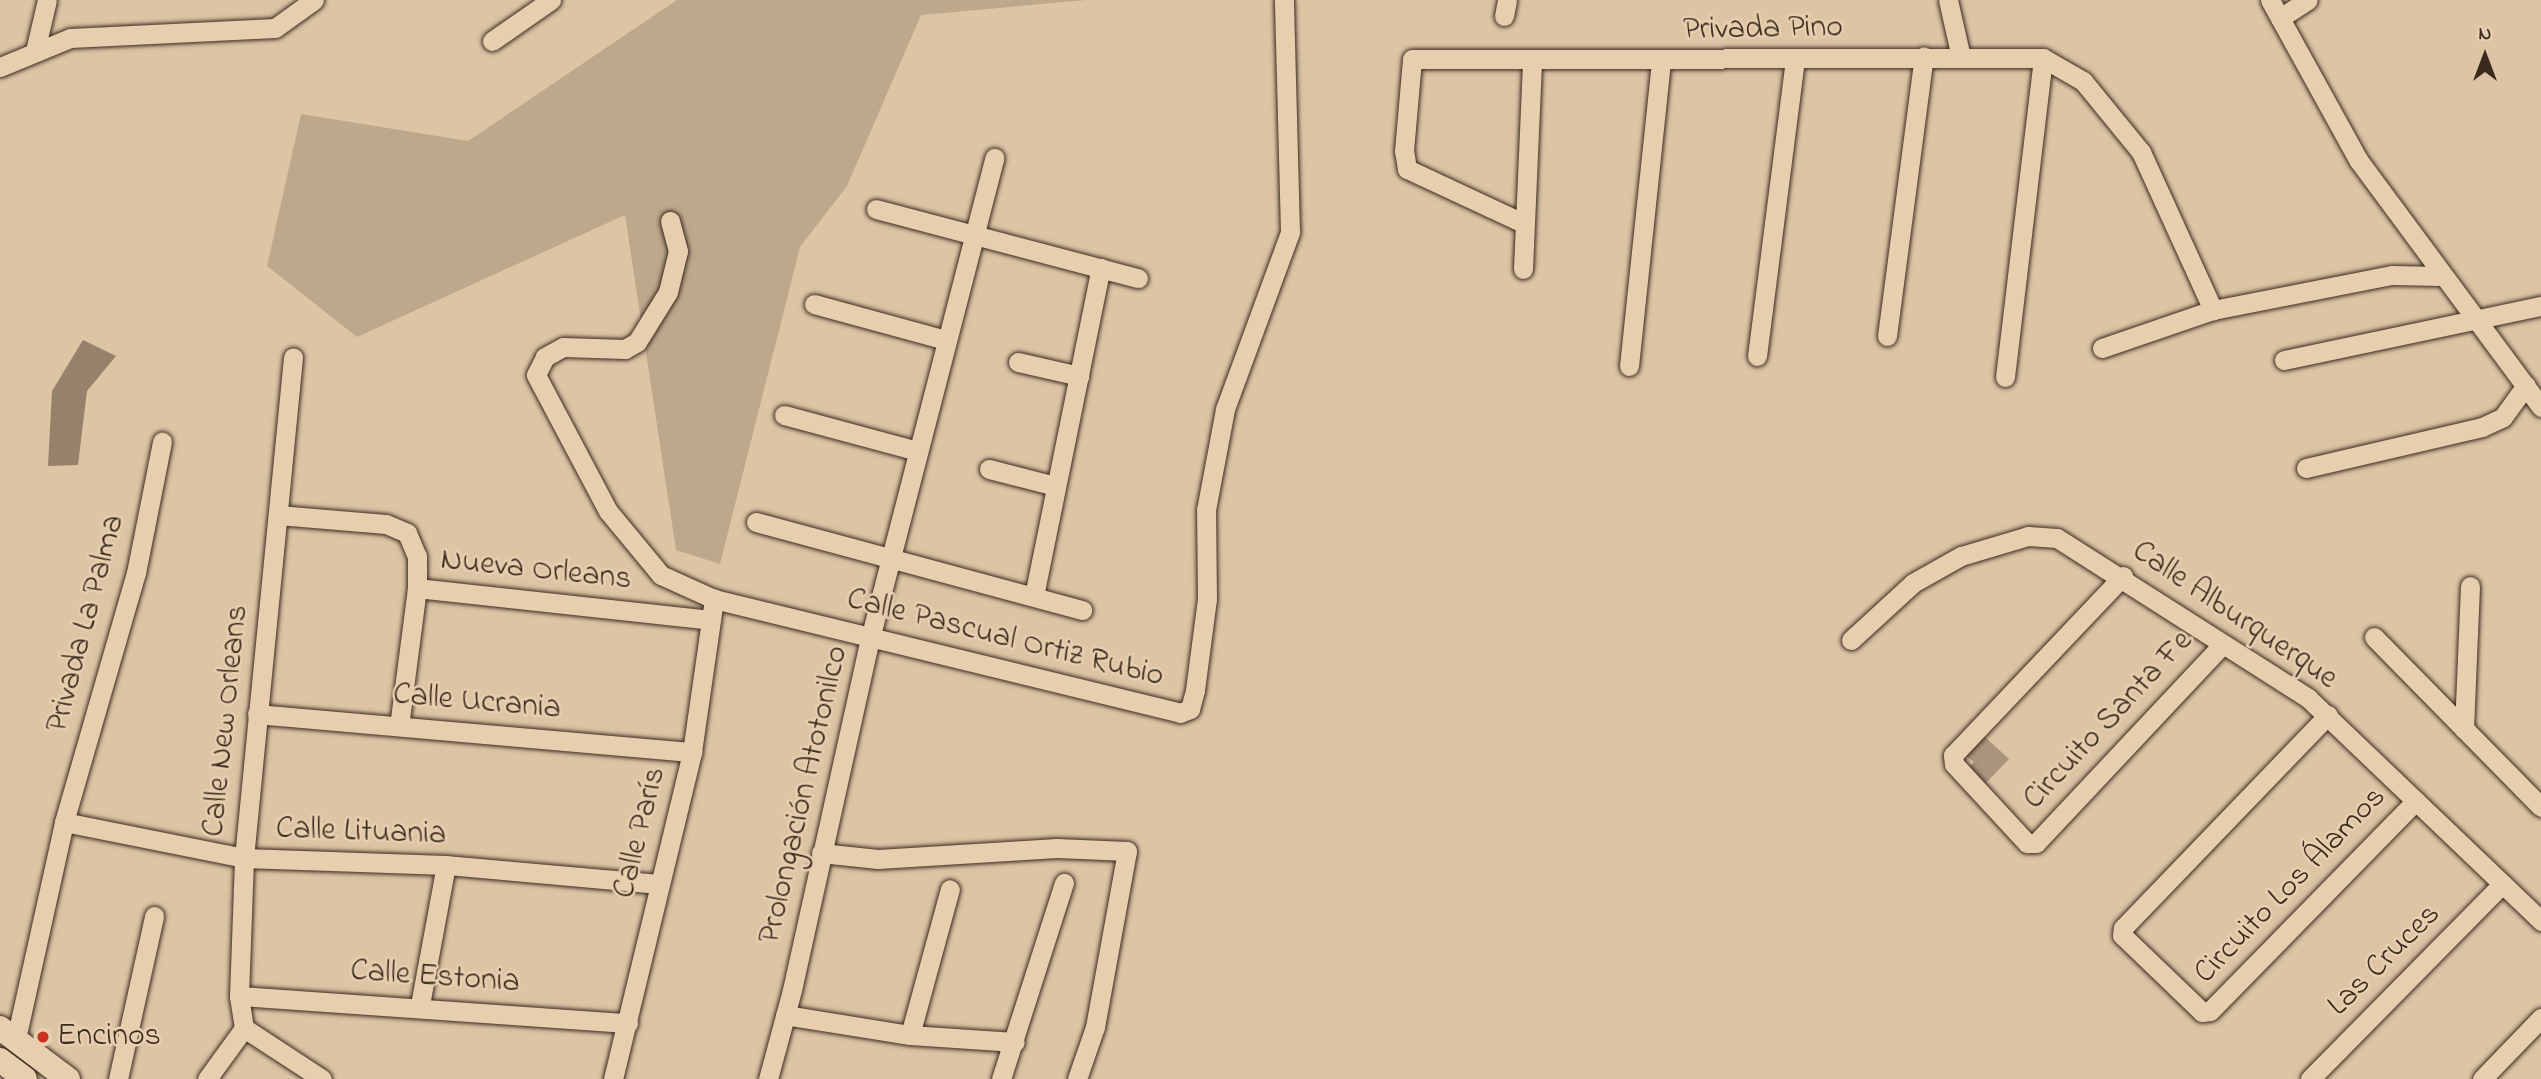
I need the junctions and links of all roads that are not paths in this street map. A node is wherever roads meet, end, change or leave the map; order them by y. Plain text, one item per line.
1 (47, 0) edge
2 (314, 0) edge
3 (551, 0) edge
4 (1284, 0) edge
5 (1948, 0) edge
6 (2270, 0) edge
7 (2308, 0) edge
8 (2280, 18) junction
9 (492, 41) dead end
10 (35, 51) junction
11 (1924, 56) junction
12 (1961, 57) junction
13 (2043, 58) junction
14 (1795, 59) junction
15 (1531, 60) junction
16 (1661, 62) junction
17 (0, 67) edge
18 (994, 158) dead end
19 (876, 209) dead end
20 (670, 221) dead end
21 (1523, 223) junction
22 (976, 233) junction
23 (1101, 268) junction
24 (1522, 269) dead end
25 (2441, 276) junction
26 (1138, 278) dead end
27 (814, 304) dead end
28 (2541, 306) edge
29 (2213, 310) junction
30 (2476, 321) junction
31 (1887, 336) dead end
32 (946, 340) junction
33 (2102, 348) dead end
34 (1757, 356) dead end
35 (293, 357) dead end
36 (2284, 360) dead end
37 (1018, 362) dead end
38 (1629, 366) dead end
39 (1079, 376) junction
40 (2005, 377) dead end
41 (2526, 385) junction
42 (2541, 407) edge
43 (783, 415) dead end
44 (162, 442) dead end
45 (917, 452) junction
46 (2306, 468) dead end
47 (989, 469) dead end
48 (1055, 486) junction
49 (278, 515) junction
50 (756, 522) dead end
51 (890, 559) junction
52 (2123, 576) junction
53 (2470, 586) dead end
54 (416, 588) junction
55 (1034, 596) junction
56 (714, 599) junction
57 (1082, 610) dead end
58 (710, 620) junction
59 (871, 635) junction
60 (2374, 637) dead end
61 (1851, 640) dead end
62 (2222, 645) junction
63 (257, 714) junction
64 (2328, 715) junction
65 (399, 726) junction
66 (2465, 729) junction
67 (692, 752) junction
68 (2416, 801) junction
69 (2541, 807) edge
70 (64, 822) junction
71 (821, 853) junction
72 (244, 858) junction
73 (446, 865) junction
74 (1063, 883) dead end
75 (658, 884) junction
76 (2502, 884) junction
77 (950, 889) dead end
78 (154, 916) dead end
79 (2541, 921) edge
80 (239, 996) junction
81 (420, 1005) junction
82 (785, 1015) junction
83 (2541, 1018) edge
84 (628, 1023) junction
85 (244, 1028) junction
86 (8, 1033) edge
87 (910, 1035) junction
88 (1015, 1042) junction
89 (0, 1060) edge
90 (25, 1079) edge
91 (68, 1079) edge
92 (118, 1079) edge
93 (208, 1079) edge
94 (321, 1079) edge
95 (613, 1079) edge
96 (768, 1079) edge
97 (1001, 1079) edge
98 (1077, 1079) edge
99 (2310, 1079) edge
100 (2482, 1079) edge

1 - 10 street
2 - 10 street
3 - 9 street
4 - 59 street, Calle Pascual Ortiz Rubio
5 - 12 street
6 - 8 street
7 - 8 street
8 - 25 street
10 - 17 street
11 - 12 street, Privada Pino
11 - 14 street, Privada Pino
11 - 31 street
12 - 13 street, Privada Pino
13 - 29 street, Privada Pino
13 - 40 street
14 - 16 street, Privada Pino
14 - 34 street
15 - 16 street, Privada Pino
15 - 21 street
15 - 21 street, Privada Pino
16 - 38 street
18 - 22 street, Prolongación Atotonilco
19 - 22 street
20 - 56 street, Calle Pascual Ortiz Rubio
21 - 24 street
22 - 23 street
22 - 32 street, Prolongación Atotonilco
23 - 26 street
23 - 39 street
25 - 29 street
25 - 30 street
27 - 32 street
28 - 30 street
29 - 33 street
30 - 36 street
30 - 41 street
32 - 45 street, Prolongación Atotonilco
35 - 49 street, Calle New Orleans
37 - 39 street
39 - 48 street
41 - 42 street
41 - 46 street
43 - 45 street
44 - 70 street, Privada La Palma
45 - 51 street, Prolongación Atotonilco
47 - 48 street
48 - 55 street
49 - 54 street, Nueva Orleans
49 - 63 street, Calle New Orleans
50 - 51 street
51 - 55 street
51 - 59 street, Prolongación Atotonilco
52 - 61 street, Calle Alburquerque
52 - 62 street, Calle Alburquerque
52 - 62 street, Circuito Santa Fe
53 - 66 street
54 - 58 street, Nueva Orleans
54 - 65 street
55 - 57 street
56 - 58 street, Calle París
56 - 59 street, Calle Pascual Ortiz Rubio
58 - 67 street, Calle París
59 - 71 street, Prolongación Atotonilco
60 - 66 street
62 - 64 street, Calle Alburquerque
63 - 65 street, Calle Ucrania
63 - 72 street, Calle New Orleans
64 - 68 street, Calle Alburquerque
64 - 68 street, Circuito Los Álamos
65 - 67 street, Calle Ucrania
66 - 69 street
67 - 75 street, Calle París
68 - 76 street, Calle Alburquerque
70 - 72 street, Calle Lituania
70 - 86 street, Privada La Palma
71 - 82 street, Prolongación Atotonilco
71 - 98 street
72 - 73 street, Calle Lituania
72 - 80 street, Calle New Orleans
73 - 75 street, Calle Lituania
73 - 81 street
74 - 88 street
75 - 84 street, Calle París
76 - 79 street, Calle Alburquerque
76 - 99 street, Las Cruces
77 - 87 street
78 - 92 street
80 - 81 street, Calle Estonia
80 - 85 street, Calle New Orleans
81 - 84 street, Calle Estonia
82 - 87 street
82 - 96 street, Prolongación Atotonilco
83 - 100 street
84 - 95 street, Calle París
85 - 93 street
85 - 94 street
86 - 91 main road
87 - 88 street
88 - 97 street
89 - 90 main road

